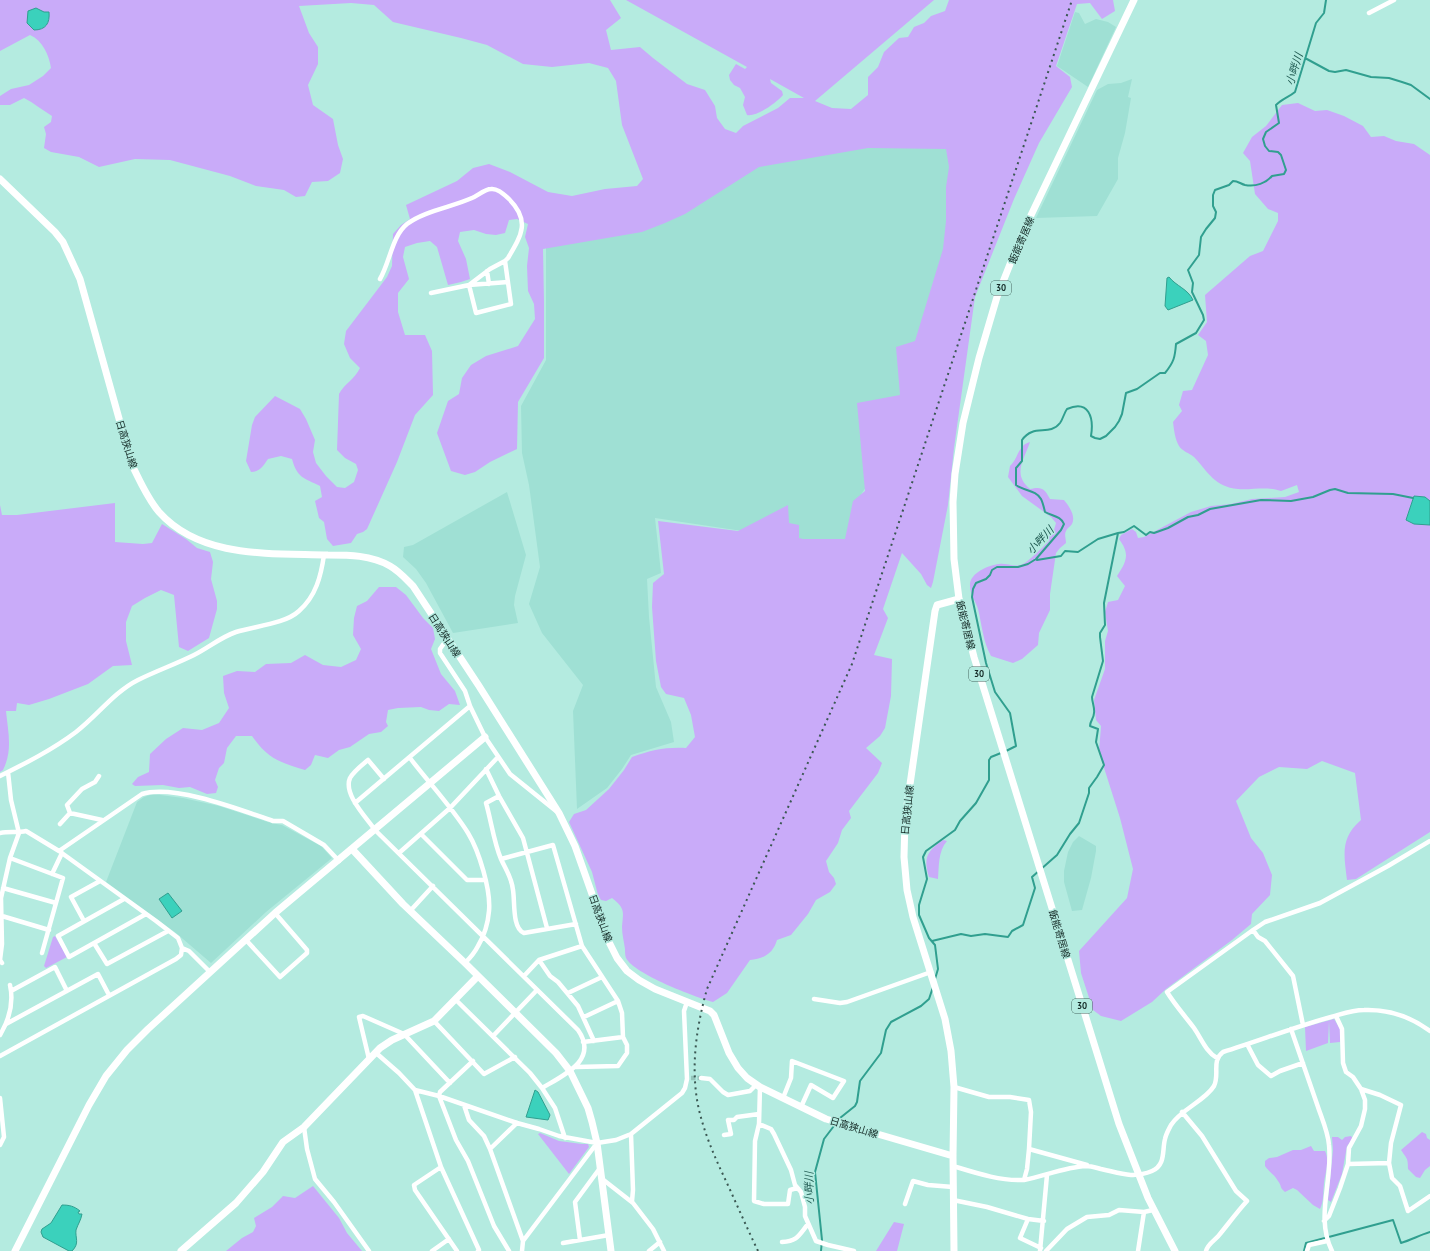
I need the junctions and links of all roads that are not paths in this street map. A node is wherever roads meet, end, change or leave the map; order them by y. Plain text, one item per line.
1 (1134, 0) edge
2 (1394, 0) edge
3 (1369, 13) dead end
4 (0, 179) edge
5 (3, 186) edge
6 (505, 261) junction
7 (487, 271) junction
8 (380, 279) dead end
9 (508, 282) junction
10 (489, 284) junction
11 (469, 285) junction
12 (431, 293) dead end
13 (324, 555) junction
14 (959, 599) junction
15 (447, 639) junction
16 (470, 706) junction
17 (485, 737) junction
18 (498, 757) junction
19 (410, 758) junction
20 (486, 769) junction
21 (8, 772) junction
22 (0, 776) edge
23 (99, 776) dead end
24 (384, 779) junction
25 (430, 784) junction
26 (499, 796) junction
27 (355, 803) junction
28 (450, 808) junction
29 (559, 813) junction
30 (70, 814) junction
31 (102, 820) junction
32 (60, 824) dead end
33 (375, 830) junction
34 (0, 833) edge
35 (19, 833) junction
36 (421, 834) junction
37 (1430, 841) edge
38 (352, 849) junction
39 (527, 851) junction
40 (60, 852) junction
41 (399, 853) junction
42 (10, 858) junction
43 (501, 858) junction
44 (339, 861) junction
45 (52, 874) junction
46 (485, 880) junction
47 (100, 881) junction
48 (433, 886) junction
49 (3, 888) junction
50 (124, 899) junction
51 (0, 900) edge
52 (56, 903) junction
53 (411, 910) junction
54 (276, 913) junction
55 (146, 914) junction
56 (2, 916) junction
57 (84, 921) junction
58 (576, 924) junction
59 (547, 928) junction
60 (49, 930) junction
61 (1252, 930) junction
62 (168, 931) junction
63 (483, 935) junction
64 (246, 940) junction
65 (94, 943) junction
66 (582, 946) junction
67 (182, 948) junction
68 (42, 954) dead end
69 (539, 960) junction
70 (2, 963) dead end
71 (465, 963) junction
72 (210, 972) junction
73 (932, 974) junction
74 (478, 976) junction
75 (524, 976) junction
76 (602, 977) junction
77 (10, 985) dead end
78 (537, 990) junction
79 (11, 991) junction
80 (66, 991) junction
81 (568, 993) junction
82 (109, 995) junction
83 (814, 999) dead end
84 (456, 1000) junction
85 (618, 1001) junction
86 (686, 1002) junction
87 (516, 1012) junction
88 (1336, 1016) junction
89 (584, 1017) junction
90 (434, 1021) junction
91 (6, 1024) junction
92 (1303, 1024) junction
93 (1291, 1029) junction
94 (1430, 1031) edge
95 (404, 1034) junction
96 (0, 1035) edge
97 (494, 1035) junction
98 (623, 1037) junction
99 (594, 1041) junction
100 (583, 1042) junction
101 (1247, 1044) junction
102 (375, 1052) junction
103 (0, 1056) edge
104 (515, 1057) junction
105 (369, 1058) junction
106 (1217, 1058) junction
107 (473, 1061) junction
108 (1303, 1064) junction
109 (573, 1069) junction
110 (701, 1078) tunnel mouth
111 (450, 1083) junction
112 (758, 1086) junction
113 (954, 1087) junction
114 (542, 1088) junction
115 (1361, 1089) junction
116 (415, 1090) junction
117 (439, 1096) junction
118 (0, 1098) edge
119 (784, 1098) junction
120 (464, 1105) junction
121 (801, 1107) junction
122 (1182, 1112) junction
123 (759, 1114) junction
124 (517, 1123) junction
125 (759, 1124) junction
126 (304, 1127) junction
127 (631, 1134) junction
128 (724, 1135) dead end
129 (565, 1138) junction
130 (597, 1143) junction
131 (0, 1145) edge
132 (490, 1149) junction
133 (1030, 1149) junction
134 (953, 1156) junction
135 (1389, 1163) junction
136 (1348, 1164) junction
137 (953, 1166) junction
138 (1088, 1166) junction
139 (441, 1167) junction
140 (600, 1168) junction
141 (1047, 1175) junction
142 (1138, 1175) junction
143 (601, 1178) junction
144 (1024, 1180) junction
145 (953, 1187) junction
146 (797, 1188) junction
147 (1430, 1196) edge
148 (953, 1200) junction
149 (632, 1201) junction
150 (904, 1204) dead end
151 (1154, 1210) junction
152 (1144, 1212) junction
153 (1028, 1219) junction
154 (1044, 1221) junction
155 (1324, 1221) junction
156 (808, 1224) junction
157 (609, 1235) junction
158 (449, 1239) junction
159 (523, 1240) junction
160 (580, 1240) junction
161 (1327, 1241) junction
162 (660, 1242) junction
163 (782, 1242) dead end
164 (564, 1243) dead end
165 (1041, 1249) edge
166 (1331, 1249) edge
167 (523, 1250) edge
168 (15, 1251) edge
169 (181, 1251) edge
170 (369, 1251) edge
171 (432, 1251) edge
172 (457, 1251) edge
173 (478, 1251) edge
174 (509, 1251) edge
175 (611, 1251) edge
176 (649, 1251) edge
177 (664, 1251) edge
178 (854, 1251) edge
179 (954, 1251) edge
180 (1046, 1251) edge
181 (1138, 1251) edge
182 (1175, 1251) edge
183 (1206, 1251) edge
184 (1307, 1251) edge
185 (1326, 1251) edge

1 - 14 main road, 飯能寄居線 / 30
2 - 3 street
4 - 5 main road, 日高狭山線
5 - 13 main road, 日高狭山線
6 - 7 street
6 - 8 street
6 - 9 street
7 - 10 street
7 - 11 street
9 - 10 street
9 - 11 street
10 - 11 street
11 - 12 street
13 - 15 main road, 日高狭山線
13 - 21 street
14 - 73 main road, 日高狭山線
14 - 142 main road, 飯能寄居線 / 30
15 - 16 street
15 - 29 main road, 日高狭山線
16 - 17 street
16 - 19 street
17 - 18 street
17 - 25 main road
18 - 20 street
18 - 29 street
19 - 24 street
19 - 25 street
20 - 26 street
20 - 28 street
21 - 22 street
21 - 35 street
23 - 30 street
24 - 27 street
24 - 27 street
25 - 28 street
25 - 33 main road
26 - 39 street
26 - 43 street
27 - 33 street
28 - 36 street
28 - 46 street
29 - 86 main road, 日高狭山線
30 - 31 street
30 - 32 street
31 - 40 street
31 - 44 street
33 - 38 main road
33 - 41 street
34 - 35 street
35 - 40 street
35 - 42 street
36 - 41 street
36 - 46 street
37 - 61 street
38 - 44 main road
38 - 53 main road
39 - 43 street
39 - 58 street
39 - 59 street
40 - 45 street
40 - 47 street
41 - 48 street
42 - 45 street
42 - 49 street
43 - 59 street
44 - 54 main road
45 - 52 street
46 - 63 street
47 - 50 street
47 - 57 street
48 - 53 street
48 - 63 street
49 - 51 street
49 - 52 street
50 - 55 street
50 - 57 street
51 - 56 street
52 - 60 street
53 - 71 main road
54 - 64 main road
54 - 64 street
55 - 62 street
55 - 65 street
56 - 60 street
56 - 70 street
57 - 65 street
58 - 59 street
58 - 66 street
60 - 68 street
61 - 92 street
61 - 106 street
62 - 65 street
62 - 67 street
63 - 71 street
63 - 75 street
64 - 72 main road
66 - 69 street
66 - 76 street
67 - 72 street
67 - 82 street
69 - 75 street
69 - 81 street
71 - 74 main road
72 - 168 main road
73 - 83 street
73 - 113 main road, 日高狭山線
74 - 84 main road
74 - 87 main road
75 - 78 street
76 - 81 street
76 - 85 street
77 - 79 street
78 - 87 street
78 - 100 street
79 - 80 street
79 - 91 street
80 - 82 street
80 - 91 street
81 - 89 street
82 - 103 street
84 - 90 main road
84 - 97 street
85 - 89 street
85 - 98 street
86 - 112 main road, 日高狭山線
86 - 127 street
87 - 97 street
87 - 109 main road
88 - 92 street
88 - 94 street
88 - 115 street
89 - 99 street
90 - 95 main road
90 - 107 street
91 - 96 street
92 - 93 street
93 - 101 street
93 - 108 street
95 - 102 main road
95 - 105 street
95 - 111 street
97 - 104 street
98 - 99 street
98 - 109 street
99 - 100 street
100 - 109 street
101 - 106 street
101 - 108 street
102 - 105 main road
102 - 116 street
104 - 107 street
104 - 114 street
105 - 126 main road
106 - 122 street
107 - 111 street
108 - 155 street
109 - 114 street
109 - 130 main road
110 - 112 street
111 - 117 street
112 - 119 main road, 日高狭山線
112 - 123 street
113 - 133 street
113 - 134 main road, 日高狭山線
114 - 129 street
115 - 135 street
115 - 136 street
116 - 117 street
116 - 139 street
117 - 120 street
117 - 174 street
118 - 131 street
119 - 121 main road, 日高狭山線
119 - 121 street
120 - 124 street
120 - 132 street
121 - 134 main road, 日高狭山線
122 - 142 street
122 - 183 street
123 - 125 street
123 - 128 street
124 - 129 street
124 - 132 street
125 - 146 street
125 - 146 street
126 - 169 main road
126 - 170 street
127 - 130 street
127 - 149 street
129 - 130 street
130 - 140 main road
130 - 159 street
132 - 159 street
133 - 138 street
133 - 144 street
134 - 137 main road
135 - 136 street
135 - 147 street
136 - 155 street
137 - 144 street
137 - 145 main road
138 - 141 street
138 - 142 street
139 - 158 street
139 - 173 street
140 - 143 main road
140 - 160 street
141 - 144 street
141 - 154 street
142 - 151 main road, 飯能寄居線 / 30
143 - 149 street
143 - 157 main road
145 - 148 main road
145 - 150 street
146 - 156 street
148 - 153 street
148 - 179 main road
149 - 162 street
151 - 152 street
151 - 182 main road, 飯能寄居線 / 30
152 - 180 street
152 - 181 street
153 - 154 street
153 - 165 street
154 - 165 street
155 - 161 street
156 - 163 street
156 - 178 street
157 - 160 street
157 - 175 main road
158 - 171 street
158 - 172 street
159 - 167 street
160 - 164 street
161 - 166 street
161 - 184 street
162 - 176 street
162 - 177 street
166 - 185 street

